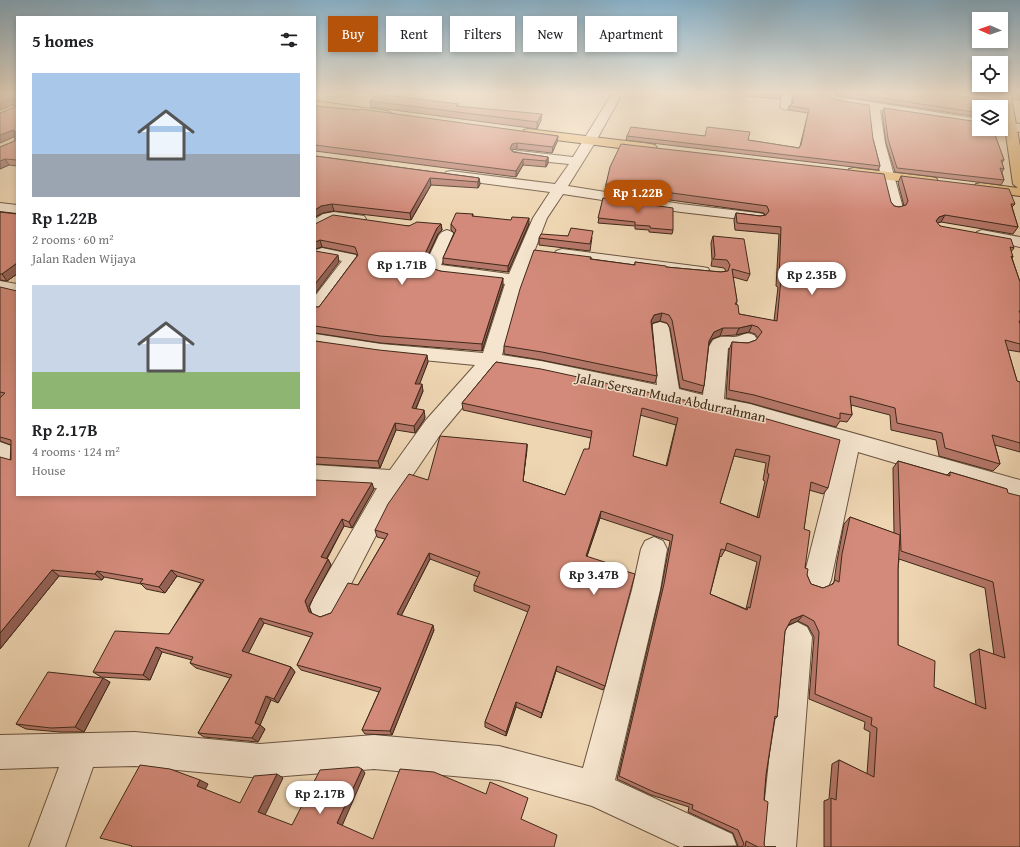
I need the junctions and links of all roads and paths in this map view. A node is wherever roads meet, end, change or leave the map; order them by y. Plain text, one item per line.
1 (523, 132) edge
2 (595, 132) edge
3 (878, 132) edge
4 (1012, 132) edge
5 (590, 141) junction
6 (660, 149) edge
7 (517, 154) edge
8 (576, 161) junction
9 (840, 170) edge
10 (445, 174) edge
11 (887, 176) junction
12 (942, 182) edge
13 (1020, 184) edge
14 (965, 185) edge
15 (558, 189) junction
16 (1020, 192) edge
17 (0, 207) edge
18 (896, 208) edge
19 (16, 209) edge
20 (758, 217) edge
21 (372, 221) edge
22 (316, 224) edge
23 (969, 233) edge
24 (447, 235) dead end
25 (1020, 242) edge
26 (529, 250) junction
27 (322, 253) edge
28 (718, 273) edge
29 (517, 280) junction
30 (0, 286) edge
31 (16, 289) edge
32 (316, 307) edge
33 (660, 328) dead end
34 (747, 339) dead end
35 (316, 340) edge
36 (491, 360) junction
37 (669, 396) junction
38 (713, 405) junction
39 (849, 442) junction
40 (316, 476) edge
41 (398, 480) junction
42 (1020, 490) edge
43 (654, 549) dead end
44 (817, 580) dead end
45 (324, 607) dead end
46 (798, 637) dead end
47 (0, 752) edge
48 (77, 762) junction
49 (595, 789) junction
50 (47, 847) edge
51 (719, 847) edge
52 (778, 847) edge

1 - 5 highway
2 - 5 street
3 - 11 street
4 - 13 highway
5 - 6 highway
5 - 8 street
7 - 8 street
8 - 15 street
9 - 11 highway
10 - 15 street
11 - 12 highway
11 - 18 street
14 - 16 highway
15 - 20 street
15 - 26 street
17 - 19 street
21 - 22 street
23 - 25 street
24 - 29 street
26 - 28 street
26 - 29 street
27 - 32 street
29 - 36 street
30 - 31 street
33 - 37 street
34 - 38 street
35 - 36 street, Jalan Sersan Muda Abdurrahman
36 - 37 street, Jalan Sersan Muda Abdurrahman
36 - 41 street
37 - 38 street, Jalan Sersan Muda Abdurrahman
38 - 39 street, Jalan Sersan Muda Abdurrahman
39 - 42 street, Jalan Sersan Muda Abdurrahman
39 - 44 street
40 - 41 street
41 - 45 street
43 - 49 street
46 - 52 street
47 - 48 street
48 - 49 street
48 - 50 street
49 - 51 street

